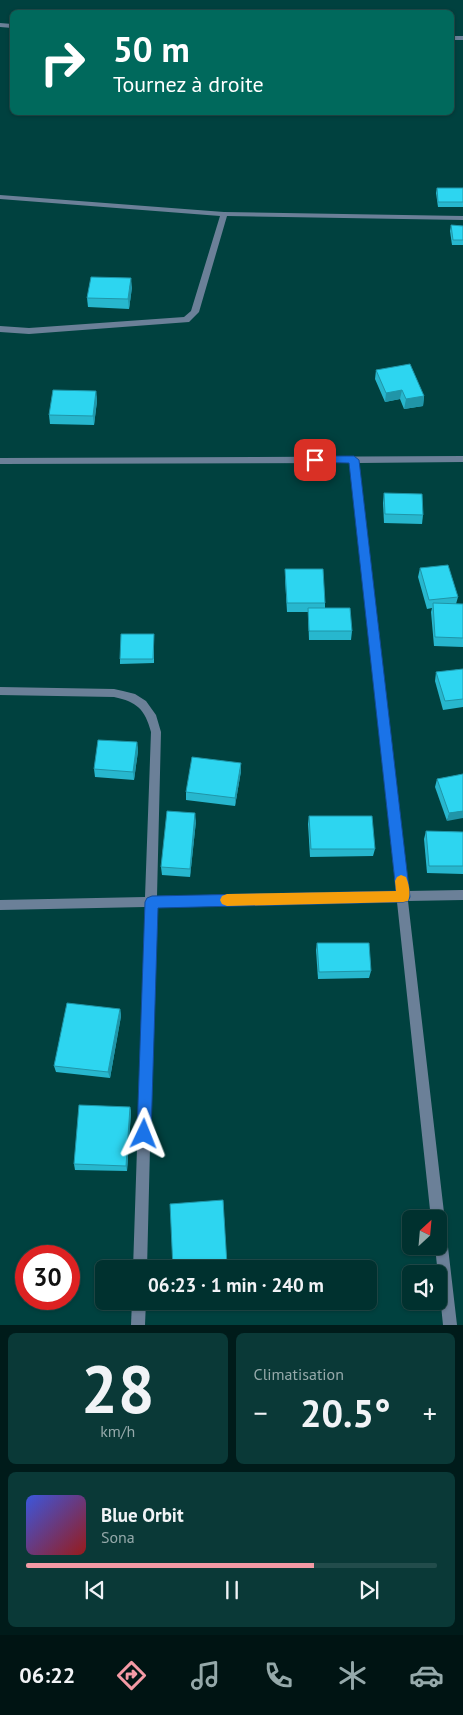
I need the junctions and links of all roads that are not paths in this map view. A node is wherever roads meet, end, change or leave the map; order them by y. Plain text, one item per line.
1 (0, 197) edge
2 (224, 214) junction
3 (463, 218) edge
4 (0, 329) edge
5 (463, 459) edge
6 (354, 460) junction
7 (0, 461) edge
8 (0, 691) edge
9 (463, 895) edge
10 (403, 897) junction
11 (152, 902) junction
12 (0, 905) edge
13 (438, 1210) edge
14 (443, 1255) edge
15 (140, 1260) edge
16 (139, 1310) edge
17 (138, 1325) edge
18 (450, 1325) edge

1 - 2 street
2 - 3 street
2 - 4 street
5 - 6 street
6 - 7 street
6 - 10 street
8 - 11 street
9 - 10 street
10 - 11 street
10 - 13 street
11 - 12 street
11 - 15 street
14 - 18 street
16 - 17 street

